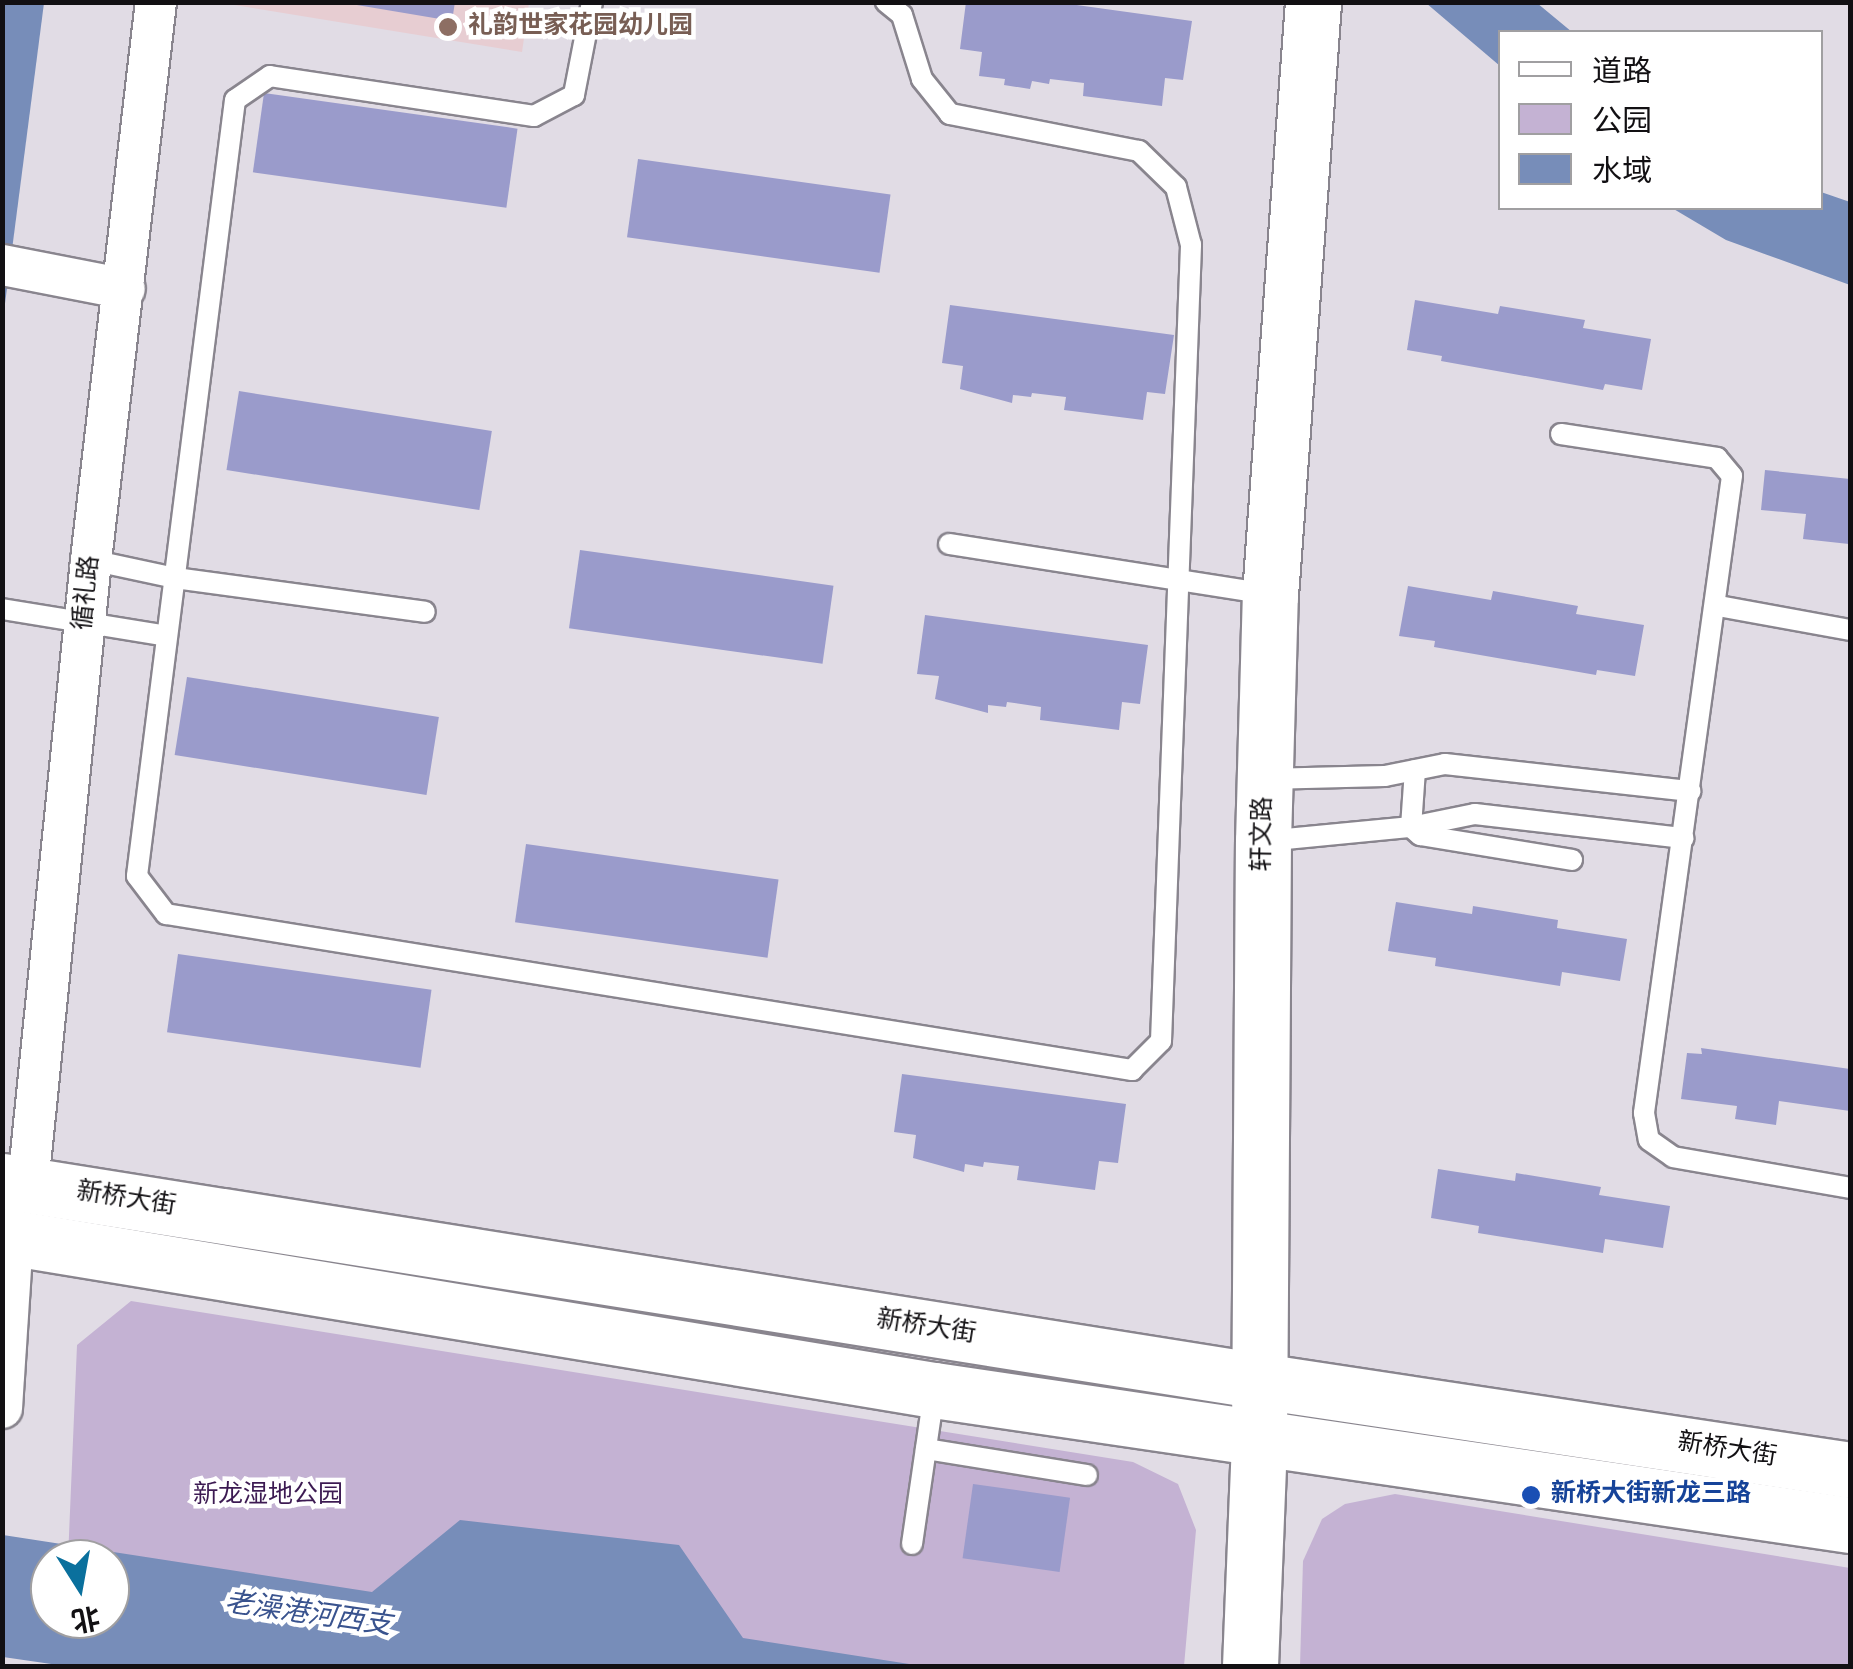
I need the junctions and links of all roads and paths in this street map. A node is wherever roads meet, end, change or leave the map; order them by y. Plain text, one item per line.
1 (156, 2) edge
2 (592, 2) edge
3 (886, 2) edge
4 (1313, 2) edge
5 (7, 266) edge
6 (125, 290) junction
7 (1561, 434) dead end
8 (949, 544) dead end
9 (91, 560) junction
10 (175, 578) junction
11 (1178, 580) junction
12 (1270, 595) junction
13 (1718, 606) junction
14 (2, 609) edge
15 (425, 612) dead end
16 (85, 622) junction
17 (1850, 630) edge
18 (168, 636) junction
19 (1415, 770) junction
20 (1265, 779) junction
21 (1691, 791) junction
22 (1410, 827) junction
23 (1684, 838) junction
24 (1263, 842) junction
25 (1572, 860) dead end
26 (15, 1182) edge
27 (1850, 1188) edge
28 (8, 1237) edge
29 (1260, 1381) junction
30 (934, 1390) junction
31 (2, 1408) edge
32 (1259, 1440) junction
33 (926, 1449) junction
34 (1850, 1470) edge
35 (1086, 1475) dead end
36 (1850, 1525) edge
37 (912, 1544) dead end
38 (1250, 1666) edge

1 - 6 street, 循礼路
2 - 10 lane
3 - 11 lane
4 - 12 street, 轩文路
5 - 6 street
6 - 9 street, 循礼路
7 - 13 lane
8 - 11 lane
9 - 10 lane
9 - 16 street, 循礼路
10 - 15 lane
10 - 18 lane
11 - 12 lane
11 - 18 lane
12 - 20 street, 轩文路
13 - 17 lane
13 - 21 lane
14 - 16 lane
16 - 18 lane
16 - 26 street, 循礼路
19 - 20 lane
19 - 21 lane
19 - 22 lane
20 - 24 street, 轩文路
21 - 23 lane
22 - 23 lane
22 - 24 lane
22 - 25 lane
23 - 27 lane
24 - 29 street, 轩文路
26 - 29 street, 新桥大街
28 - 30 street
28 - 31 street
29 - 32 street, 轩文路
29 - 34 street, 新桥大街
30 - 32 street
30 - 33 lane
32 - 36 street
32 - 38 street, 轩文路
33 - 35 lane
33 - 37 lane

